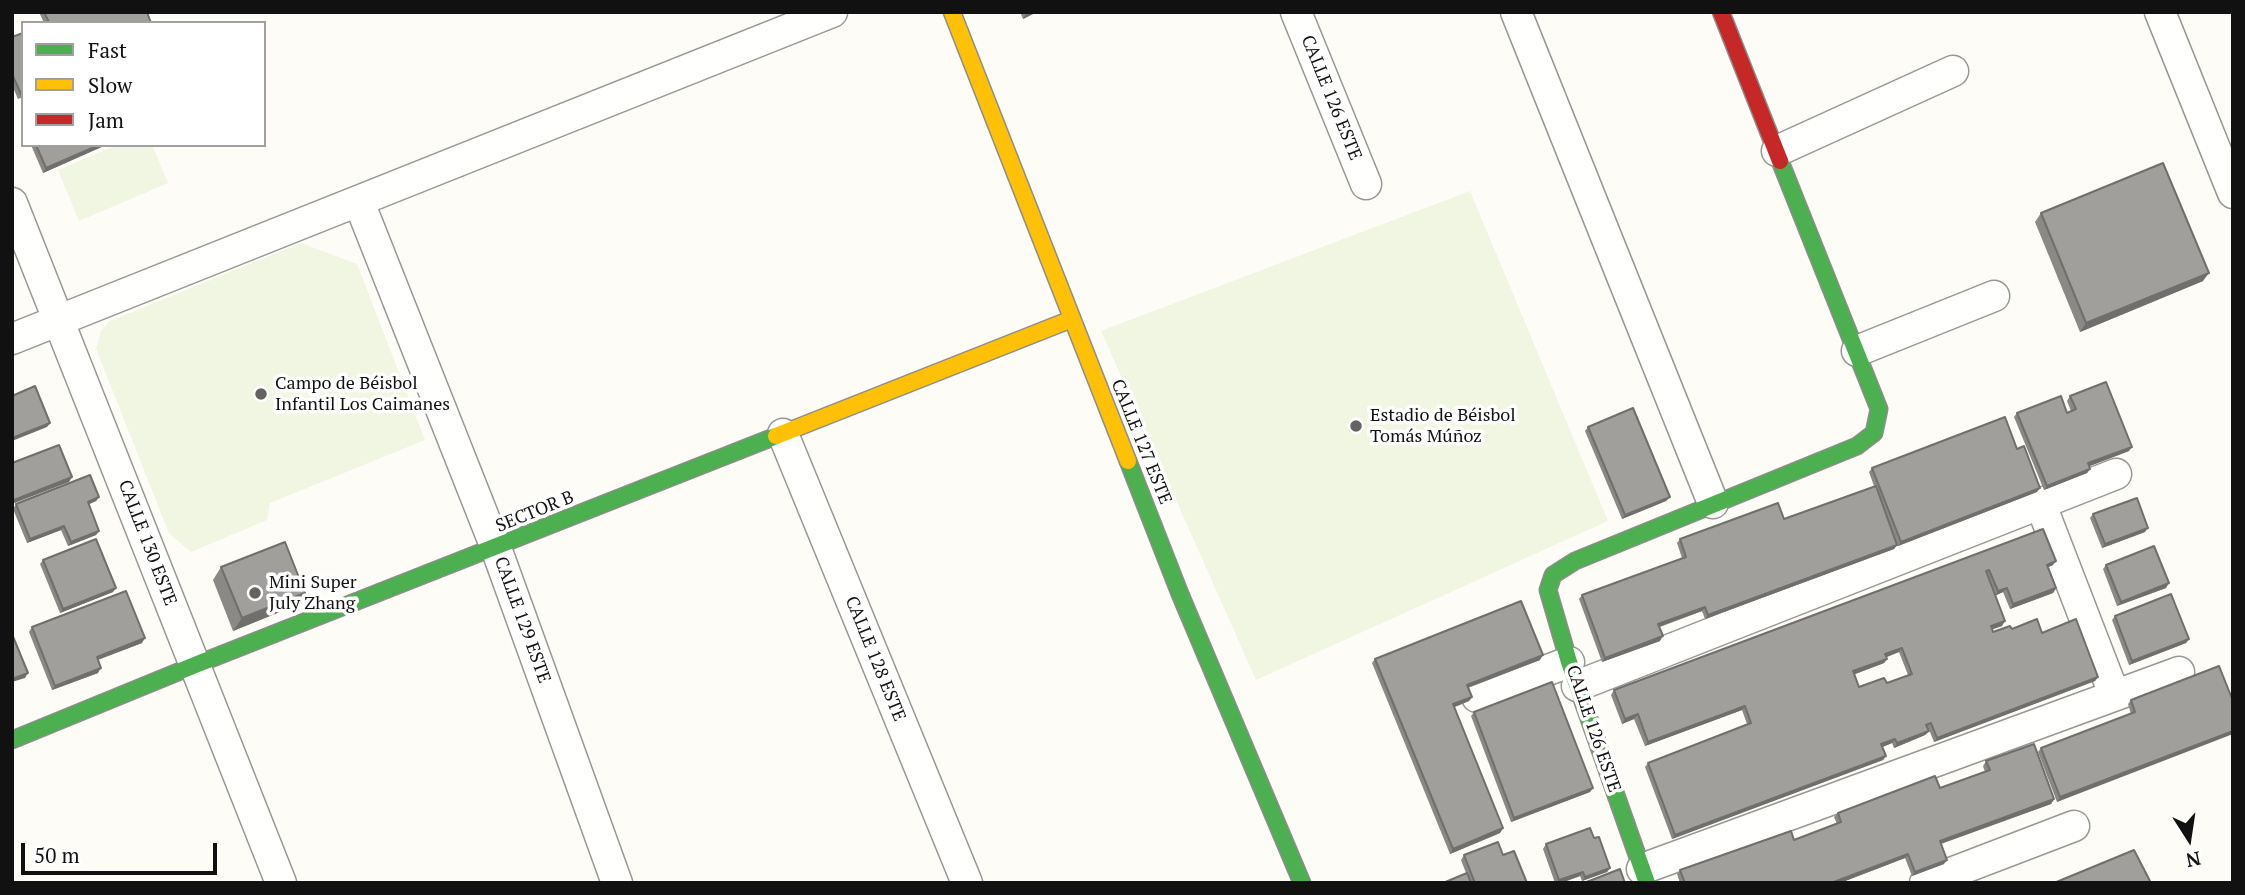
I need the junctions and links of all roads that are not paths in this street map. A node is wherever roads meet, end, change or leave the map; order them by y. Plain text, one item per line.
1 (832, 12) edge
2 (952, 12) edge
3 (1296, 12) edge
4 (1516, 12) edge
5 (1721, 12) edge
6 (2160, 12) edge
7 (1953, 71) dead end
8 (1777, 151) junction
9 (1366, 184) dead end
10 (2233, 192) edge
11 (359, 202) junction
12 (12, 203) edge
13 (1994, 296) dead end
14 (1072, 319) junction
15 (60, 321) junction
16 (12, 339) edge
17 (1857, 351) junction
18 (783, 434) junction
19 (2116, 474) dead end
20 (1713, 503) junction
21 (2041, 505) junction
22 (496, 548) junction
23 (195, 665) junction
24 (2179, 672) dead end
25 (1573, 674) junction
26 (2114, 694) junction
27 (1477, 697) dead end
28 (12, 740) edge
29 (2074, 826) dead end
30 (1645, 876) edge
31 (281, 883) edge
32 (617, 883) edge
33 (967, 883) edge
34 (1302, 883) edge
35 (1925, 883) edge

1 - 11 street
2 - 14 street, CALLE 127 ESTE
3 - 9 street, CALLE 126 ESTE
4 - 20 street
5 - 8 street
6 - 10 street
7 - 8 street
8 - 17 street
11 - 15 street
11 - 22 street, CALLE 129 ESTE
12 - 15 street, CALLE 130 ESTE
13 - 17 street
14 - 18 street, SECTOR B
14 - 34 street, CALLE 127 ESTE
15 - 16 street
15 - 23 street, CALLE 130 ESTE
17 - 20 street
18 - 22 street, SECTOR B
18 - 33 street, CALLE 128 ESTE
19 - 21 street
20 - 25 street, CALLE 126 ESTE
21 - 25 street
21 - 26 street
22 - 23 street, SECTOR B
22 - 32 street, CALLE 129 ESTE
23 - 28 street, SECTOR B
23 - 31 street, CALLE 130 ESTE
24 - 26 street
25 - 27 street
25 - 30 street, CALLE 126 ESTE
26 - 30 street
29 - 35 street

